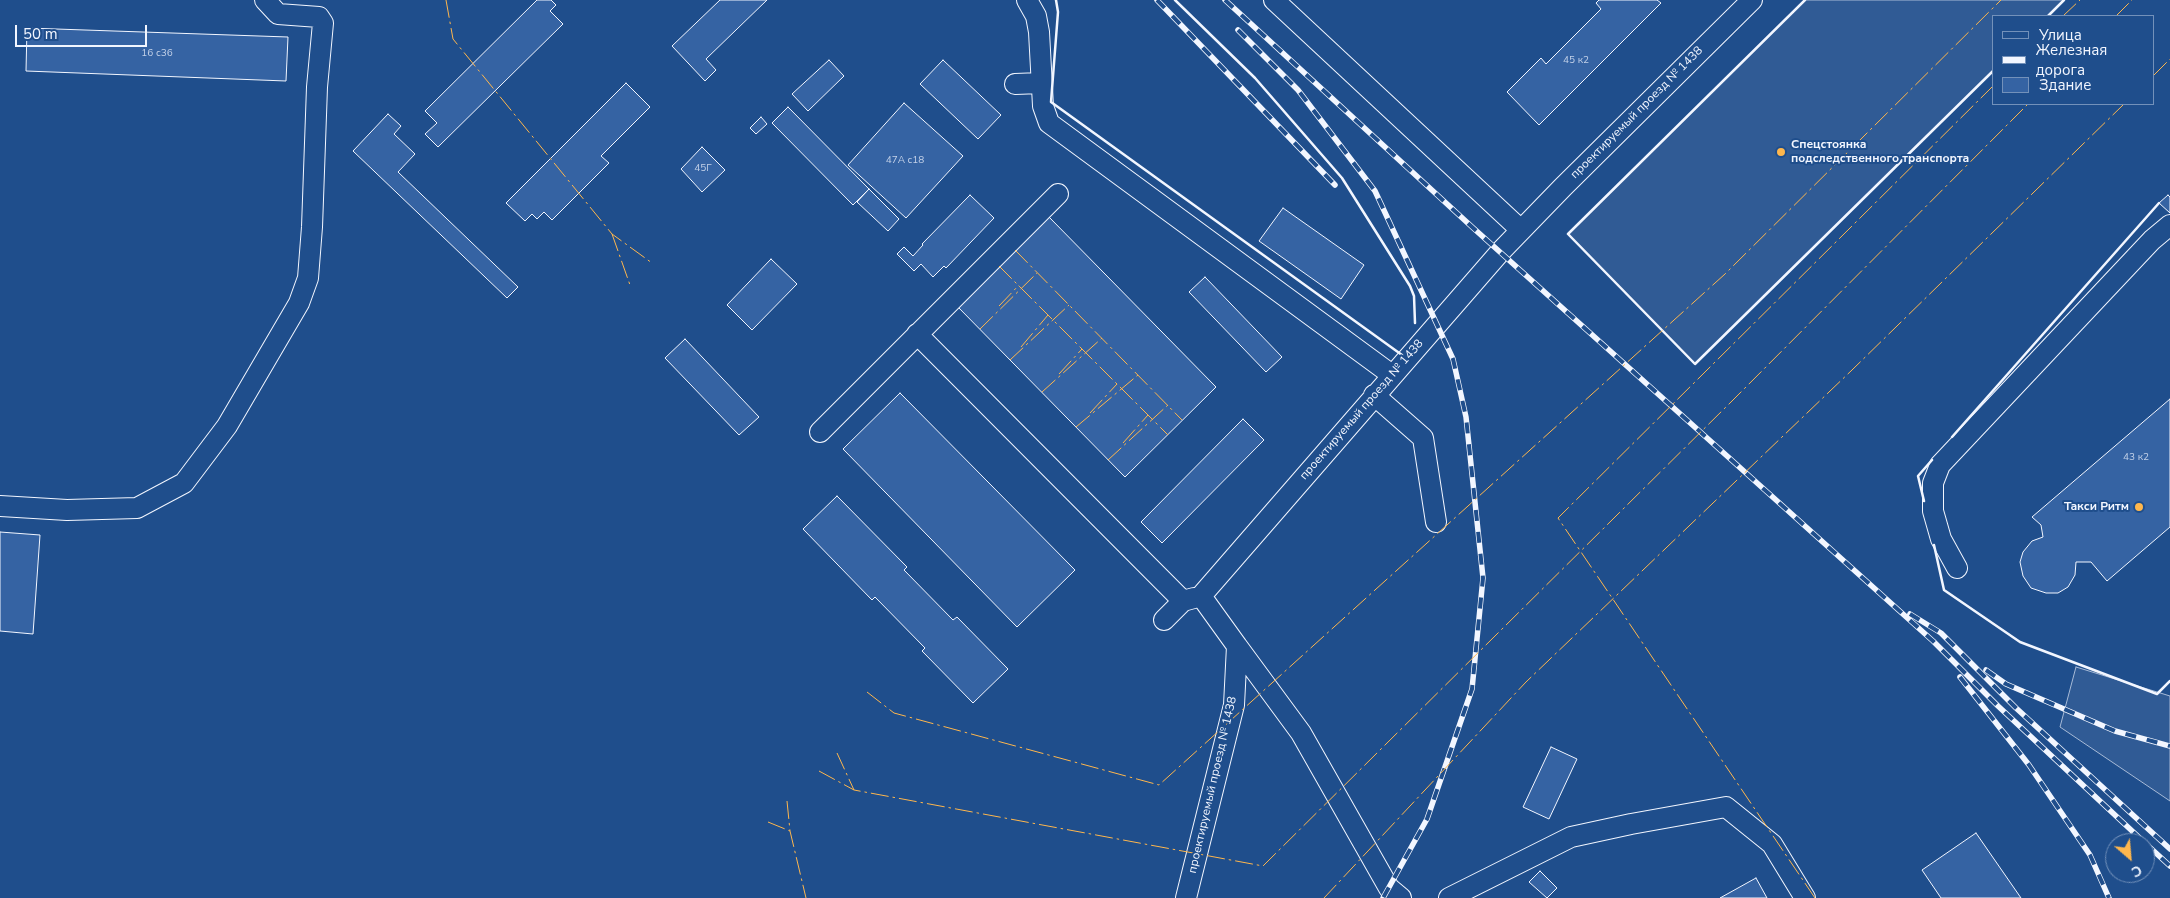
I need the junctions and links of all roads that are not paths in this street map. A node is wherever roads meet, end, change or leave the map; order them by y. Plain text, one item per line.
1 (264, 0) edge
2 (1027, 0) edge
3 (1274, 0) edge
4 (1752, 0) edge
5 (1041, 83) junction
6 (1015, 84) dead end
7 (1058, 194) dead end
8 (2170, 225) edge
9 (1521, 230) junction
10 (917, 334) junction
11 (1392, 375) junction
12 (1374, 396) junction
13 (820, 432) dead end
14 (0, 506) edge
15 (1436, 522) dead end
16 (1957, 568) dead end
17 (1192, 598) junction
18 (1164, 620) dead end
19 (1237, 646) junction
20 (1186, 898) edge
21 (1401, 898) edge
22 (1449, 898) edge
23 (1805, 898) edge

1 - 14 street
2 - 5 street
3 - 9 street
4 - 9 street, проектируемый проезд № 1438
5 - 6 street
5 - 11 street
7 - 10 street
8 - 16 street
9 - 11 street, проектируемый проезд № 1438
10 - 13 street
10 - 17 street
11 - 12 street, проектируемый проезд № 1438
12 - 15 street
12 - 17 street, проектируемый проезд № 1438
17 - 18 street, проектируемый проезд № 1438
17 - 19 street
19 - 20 street, проектируемый проезд № 1438
19 - 21 street
22 - 23 street

